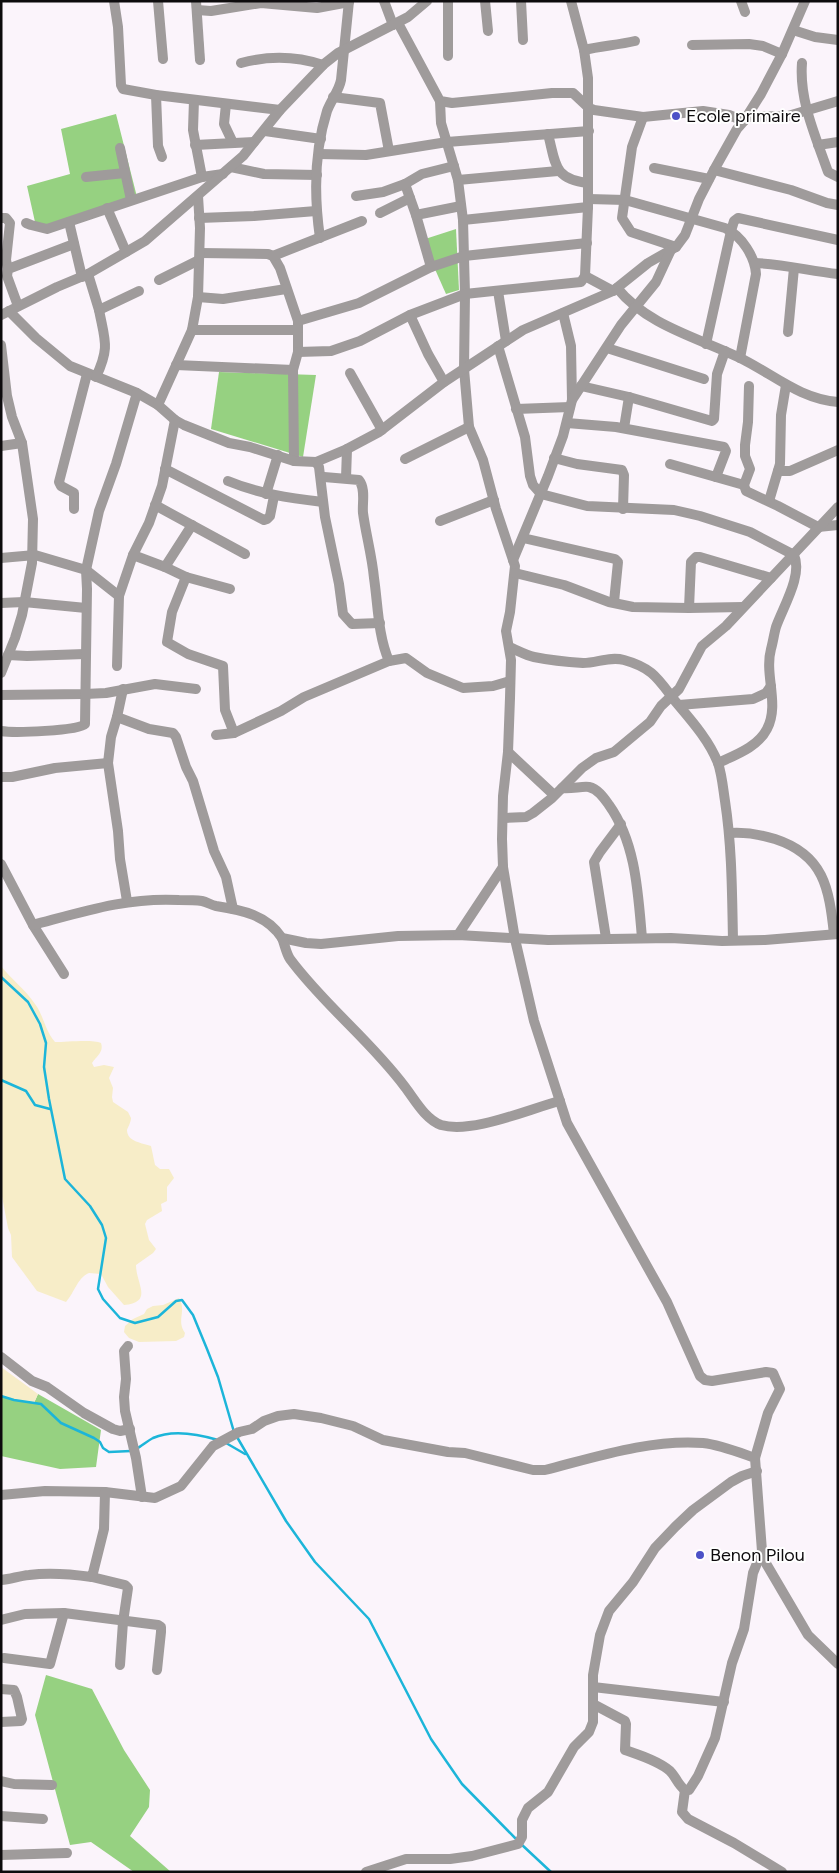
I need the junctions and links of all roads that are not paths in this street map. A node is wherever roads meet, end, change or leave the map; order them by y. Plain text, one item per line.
1 (114, 1) edge
2 (158, 1) edge
3 (384, 1) edge
4 (427, 1) edge
5 (448, 1) edge
6 (485, 1) edge
7 (521, 1) edge
8 (571, 1) edge
9 (741, 1) edge
10 (805, 1) edge
11 (349, 2) edge
12 (197, 6) edge
13 (745, 12) dead end
14 (395, 24) junction
15 (793, 30) junction
16 (488, 31) dead end
17 (523, 40) dead end
18 (838, 40) edge
19 (634, 41) dead end
20 (692, 45) dead end
21 (344, 50) junction
22 (584, 50) junction
23 (782, 54) junction
24 (448, 56) dead end
25 (163, 59) dead end
26 (200, 60) dead end
27 (241, 63) dead end
28 (802, 63) dead end
29 (322, 66) junction
30 (156, 95) junction
31 (334, 97) junction
32 (194, 100) junction
33 (838, 100) edge
34 (440, 101) junction
35 (226, 104) junction
36 (589, 108) junction
37 (280, 110) junction
38 (807, 111) junction
39 (643, 117) junction
40 (745, 119) junction
41 (588, 130) junction
42 (265, 131) junction
43 (548, 134) junction
44 (320, 139) junction
45 (254, 142) junction
46 (447, 142) junction
47 (838, 142) edge
48 (233, 143) junction
49 (195, 145) junction
50 (818, 145) junction
51 (120, 148) dead end
52 (388, 151) junction
53 (319, 154) junction
54 (162, 157) dead end
55 (454, 166) junction
56 (654, 168) dead end
57 (228, 170) junction
58 (558, 171) junction
59 (125, 173) junction
60 (711, 174) junction
61 (316, 175) junction
62 (86, 177) dead end
63 (202, 177) junction
64 (838, 178) edge
65 (458, 180) junction
66 (588, 183) junction
67 (405, 184) junction
68 (198, 196) junction
69 (356, 196) dead end
70 (410, 198) junction
71 (131, 200) junction
72 (624, 200) junction
73 (588, 203) junction
74 (838, 205) edge
75 (461, 206) junction
76 (107, 208) junction
77 (316, 211) junction
78 (380, 213) dead end
79 (416, 215) junction
80 (1, 218) edge
81 (199, 218) junction
82 (692, 219) junction
83 (463, 220) junction
84 (362, 221) dead end
85 (26, 222) dead end
86 (69, 222) junction
87 (731, 230) junction
88 (320, 238) junction
89 (838, 240) edge
90 (586, 243) junction
91 (74, 244) junction
92 (673, 249) junction
93 (126, 252) junction
94 (273, 256) junction
95 (464, 256) junction
96 (199, 257) junction
97 (755, 262) junction
98 (431, 267) junction
99 (794, 268) junction
100 (8, 269) junction
101 (838, 274) edge
102 (85, 276) junction
103 (585, 276) junction
104 (159, 280) dead end
105 (286, 289) junction
106 (615, 289) junction
107 (139, 291) dead end
108 (498, 291) junction
109 (465, 294) junction
110 (198, 297) junction
111 (636, 308) junction
112 (10, 310) edge
113 (99, 310) junction
114 (563, 313) junction
115 (410, 315) junction
116 (298, 325) junction
117 (192, 330) junction
118 (788, 332) dead end
119 (502, 344) junction
120 (706, 344) junction
121 (608, 348) junction
122 (725, 351) junction
123 (2, 352) edge
124 (298, 352) junction
125 (740, 358) junction
126 (176, 365) junction
127 (464, 369) junction
128 (293, 370) junction
129 (350, 373) dead end
130 (92, 375) junction
131 (704, 379) dead end
132 (444, 382) junction
133 (786, 385) junction
134 (581, 386) junction
135 (749, 386) dead end
136 (137, 393) junction
137 (629, 397) junction
138 (838, 402) edge
139 (571, 404) junction
140 (158, 405) junction
141 (516, 409) junction
142 (175, 420) junction
143 (566, 423) junction
144 (469, 427) junction
145 (624, 428) junction
146 (382, 430) junction
147 (22, 443) junction
148 (1, 446) edge
149 (347, 449) junction
150 (838, 450) edge
151 (278, 455) junction
152 (554, 458) junction
153 (406, 459) dead end
154 (294, 461) junction
155 (316, 462) junction
156 (670, 464) dead end
157 (165, 469) junction
158 (778, 471) junction
159 (716, 477) junction
160 (321, 478) junction
161 (346, 478) junction
162 (228, 481) dead end
163 (744, 485) junction
164 (541, 494) junction
165 (270, 495) junction
166 (494, 500) junction
167 (769, 501) junction
168 (323, 502) junction
169 (155, 505) junction
170 (838, 507) edge
171 (74, 509) dead end
172 (622, 509) junction
173 (440, 521) dead end
174 (192, 525) junction
175 (838, 526) edge
176 (818, 527) junction
177 (523, 538) junction
178 (245, 554) dead end
179 (134, 555) junction
180 (794, 555) junction
181 (1, 558) edge
182 (513, 560) junction
183 (165, 567) junction
184 (86, 570) junction
185 (515, 572) junction
186 (186, 577) junction
187 (771, 578) junction
188 (230, 590) dead end
189 (119, 596) junction
190 (24, 602) junction
191 (614, 602) junction
192 (1, 603) edge
193 (743, 607) junction
194 (86, 608) junction
195 (689, 608) junction
196 (380, 623) junction
197 (509, 647) junction
198 (8, 654) junction
199 (86, 654) junction
200 (389, 661) junction
201 (117, 666) dead end
202 (1, 673) edge
203 (510, 681) junction
204 (771, 686) junction
205 (123, 689) junction
206 (196, 689) dead end
207 (85, 694) junction
208 (1, 695) edge
209 (671, 696) junction
210 (679, 705) junction
211 (117, 717) junction
212 (1, 731) edge
213 (234, 733) junction
214 (216, 735) dead end
215 (508, 752) junction
216 (108, 763) junction
217 (718, 763) junction
218 (1, 777) edge
219 (562, 788) junction
220 (554, 795) junction
221 (503, 818) junction
222 (621, 824) junction
223 (730, 833) junction
224 (1, 864) edge
225 (503, 867) junction
226 (127, 901) junction
227 (233, 909) junction
228 (33, 925) junction
229 (836, 934) edge
230 (458, 935) junction
231 (282, 938) junction
232 (606, 938) junction
233 (642, 938) junction
234 (515, 939) junction
235 (733, 940) junction
236 (64, 974) dead end
237 (560, 1100) junction
238 (128, 1346) dead end
239 (1, 1357) edge
240 (130, 1429) junction
241 (755, 1458) junction
242 (757, 1471) junction
243 (105, 1492) junction
244 (1, 1495) edge
245 (142, 1497) junction
246 (762, 1551) junction
247 (92, 1577) junction
248 (1, 1580) edge
249 (64, 1613) junction
250 (1, 1620) edge
251 (122, 1622) junction
252 (4, 1658) dead end
253 (838, 1664) edge
254 (120, 1665) dead end
255 (157, 1670) dead end
256 (593, 1688) junction
257 (1, 1689) edge
258 (724, 1702) junction
259 (593, 1704) junction
260 (1, 1722) edge
261 (1, 1781) edge
262 (52, 1785) dead end
263 (685, 1790) junction
264 (1, 1816) edge
265 (43, 1819) dead end
266 (67, 1852) dead end
267 (1, 1855) edge
268 (389, 1868) edge
269 (366, 1872) edge
270 (782, 1872) edge

1 - 30 street
2 - 25 street
3 - 14 street
4 - 14 street
5 - 24 street
6 - 16 street
7 - 17 street
8 - 22 street
9 - 13 street
10 - 15 street
11 - 12 street
11 - 21 street
12 - 26 street
14 - 21 street
14 - 34 street
15 - 18 street
15 - 23 street
19 - 22 street
20 - 23 street
21 - 29 street
21 - 31 street
22 - 36 street
23 - 40 street
27 - 29 street
28 - 38 street
29 - 37 street
30 - 32 street
30 - 54 street
31 - 44 street
31 - 52 street
32 - 35 street
32 - 49 street
33 - 38 street
34 - 36 street
34 - 46 street
35 - 37 street
35 - 48 street
36 - 39 street
36 - 41 street
37 - 42 street
38 - 40 street
38 - 50 street
39 - 40 street
39 - 72 street
40 - 60 street
41 - 43 street
41 - 66 street
42 - 44 street
42 - 45 street
43 - 46 street
43 - 58 street
44 - 53 street
45 - 48 street
45 - 57 street
46 - 52 street
46 - 55 street
47 - 50 street
48 - 49 street
49 - 63 street
50 - 64 street
51 - 59 street
52 - 53 street
53 - 61 street
55 - 65 street
55 - 67 street
56 - 60 street
57 - 61 street
57 - 63 street
57 - 68 street
58 - 65 street
58 - 66 street
59 - 62 street
59 - 71 street
60 - 74 street
60 - 82 street
61 - 77 street
63 - 71 street
65 - 75 street
66 - 73 street
67 - 69 street
67 - 70 street
68 - 81 street
68 - 93 street
70 - 78 street
70 - 79 street
71 - 76 street
72 - 73 street
72 - 82 street
72 - 92 street
73 - 83 street
73 - 90 street
75 - 79 street
75 - 83 street
76 - 86 street
76 - 93 street
77 - 81 street
77 - 88 street
79 - 98 street
80 - 100 street
81 - 96 street
82 - 87 street
82 - 92 street
83 - 95 street
84 - 88 street
85 - 86 street
86 - 91 street
87 - 89 street
87 - 97 street
87 - 120 street
88 - 94 street
90 - 95 street
90 - 103 street
91 - 100 street
91 - 102 street
92 - 106 street
92 - 111 street
93 - 102 street
94 - 96 street
94 - 105 street
95 - 98 street
95 - 109 street
96 - 104 street
96 - 110 street
97 - 99 street
97 - 125 street
98 - 116 street
99 - 101 street
99 - 118 street
100 - 112 street
102 - 112 street
102 - 113 street
103 - 106 street
103 - 108 street
105 - 110 street
105 - 116 street
106 - 111 street
106 - 114 street
107 - 113 street
108 - 109 street
108 - 119 street
109 - 115 street
109 - 127 street
110 - 117 street
111 - 120 street
111 - 121 street
112 - 130 street
113 - 130 street
114 - 119 street
114 - 139 street
115 - 124 street
115 - 132 street
116 - 117 street
116 - 124 street
117 - 126 street
119 - 127 street
119 - 141 street
120 - 122 street
121 - 131 street
121 - 134 street
122 - 125 street
122 - 137 street
123 - 147 street
124 - 128 street
125 - 133 street
126 - 128 street
126 - 140 street
127 - 132 street
127 - 144 street
128 - 154 street
129 - 146 street
130 - 136 street
130 - 171 street
132 - 146 street
133 - 138 street
133 - 158 street
134 - 137 street
134 - 139 street
135 - 163 street
136 - 140 street
136 - 184 street
137 - 145 street
139 - 141 street
139 - 143 street
140 - 142 street
141 - 164 street
142 - 151 street
142 - 157 street
143 - 145 street
143 - 152 street
144 - 153 street
144 - 166 street
145 - 159 street
146 - 149 street
147 - 148 street
147 - 190 street
149 - 155 street
149 - 161 street
150 - 158 street
151 - 154 street
151 - 165 street
152 - 164 street
152 - 172 street
154 - 155 street
155 - 160 street
156 - 159 street
157 - 165 street
157 - 169 street
158 - 167 street
159 - 163 street
160 - 161 street
160 - 168 street
161 - 196 street
162 - 165 street
163 - 167 street
164 - 172 street
164 - 177 street
165 - 168 street
166 - 173 street
166 - 182 street
167 - 176 street
168 - 196 street
169 - 174 street
169 - 179 street
170 - 176 street
172 - 180 street
174 - 178 street
174 - 183 street
175 - 176 street
176 - 180 street
177 - 182 street
177 - 191 street
179 - 183 street
179 - 189 street
180 - 187 street
180 - 204 street
181 - 184 street
182 - 185 street
183 - 186 street
184 - 189 street
184 - 194 street
185 - 191 street
185 - 197 street
186 - 188 street
186 - 213 street
187 - 193 street
187 - 195 street
189 - 201 street
190 - 192 street
190 - 194 street
190 - 198 street
191 - 195 street
193 - 195 street
193 - 209 street
194 - 199 street
196 - 200 street
197 - 203 street
197 - 209 street
198 - 199 street
198 - 202 street
199 - 207 street
200 - 203 street
200 - 213 street
203 - 215 street
204 - 210 street
204 - 217 street
205 - 206 street
205 - 207 street
205 - 211 street
207 - 208 street
207 - 212 street
209 - 210 street
209 - 219 street
210 - 217 street
211 - 216 street
211 - 227 street
213 - 214 street
215 - 220 street
215 - 221 street
216 - 218 street
216 - 226 street
217 - 223 street
219 - 220 street
219 - 222 street
220 - 221 street
221 - 225 street
222 - 232 street
222 - 233 street
223 - 229 street
223 - 235 street
224 - 228 street
225 - 230 street
225 - 234 street
226 - 227 street
226 - 228 street
227 - 231 street
228 - 236 street
229 - 235 street
230 - 231 street
230 - 234 street
231 - 237 street
232 - 233 street
232 - 234 street
233 - 235 street
234 - 237 street
237 - 241 street
238 - 240 street
239 - 240 street
240 - 245 street
241 - 242 street
241 - 245 street
242 - 246 street
242 - 256 street
243 - 244 street
243 - 245 street
243 - 247 street
246 - 253 street
246 - 258 street
247 - 248 street
247 - 251 street
249 - 250 street
249 - 251 street
249 - 252 street
251 - 254 street
251 - 255 street
256 - 258 street
256 - 259 street
257 - 260 street
258 - 263 street
259 - 263 street
259 - 268 street
261 - 262 street
263 - 270 street
264 - 265 street
266 - 267 street
268 - 269 street

